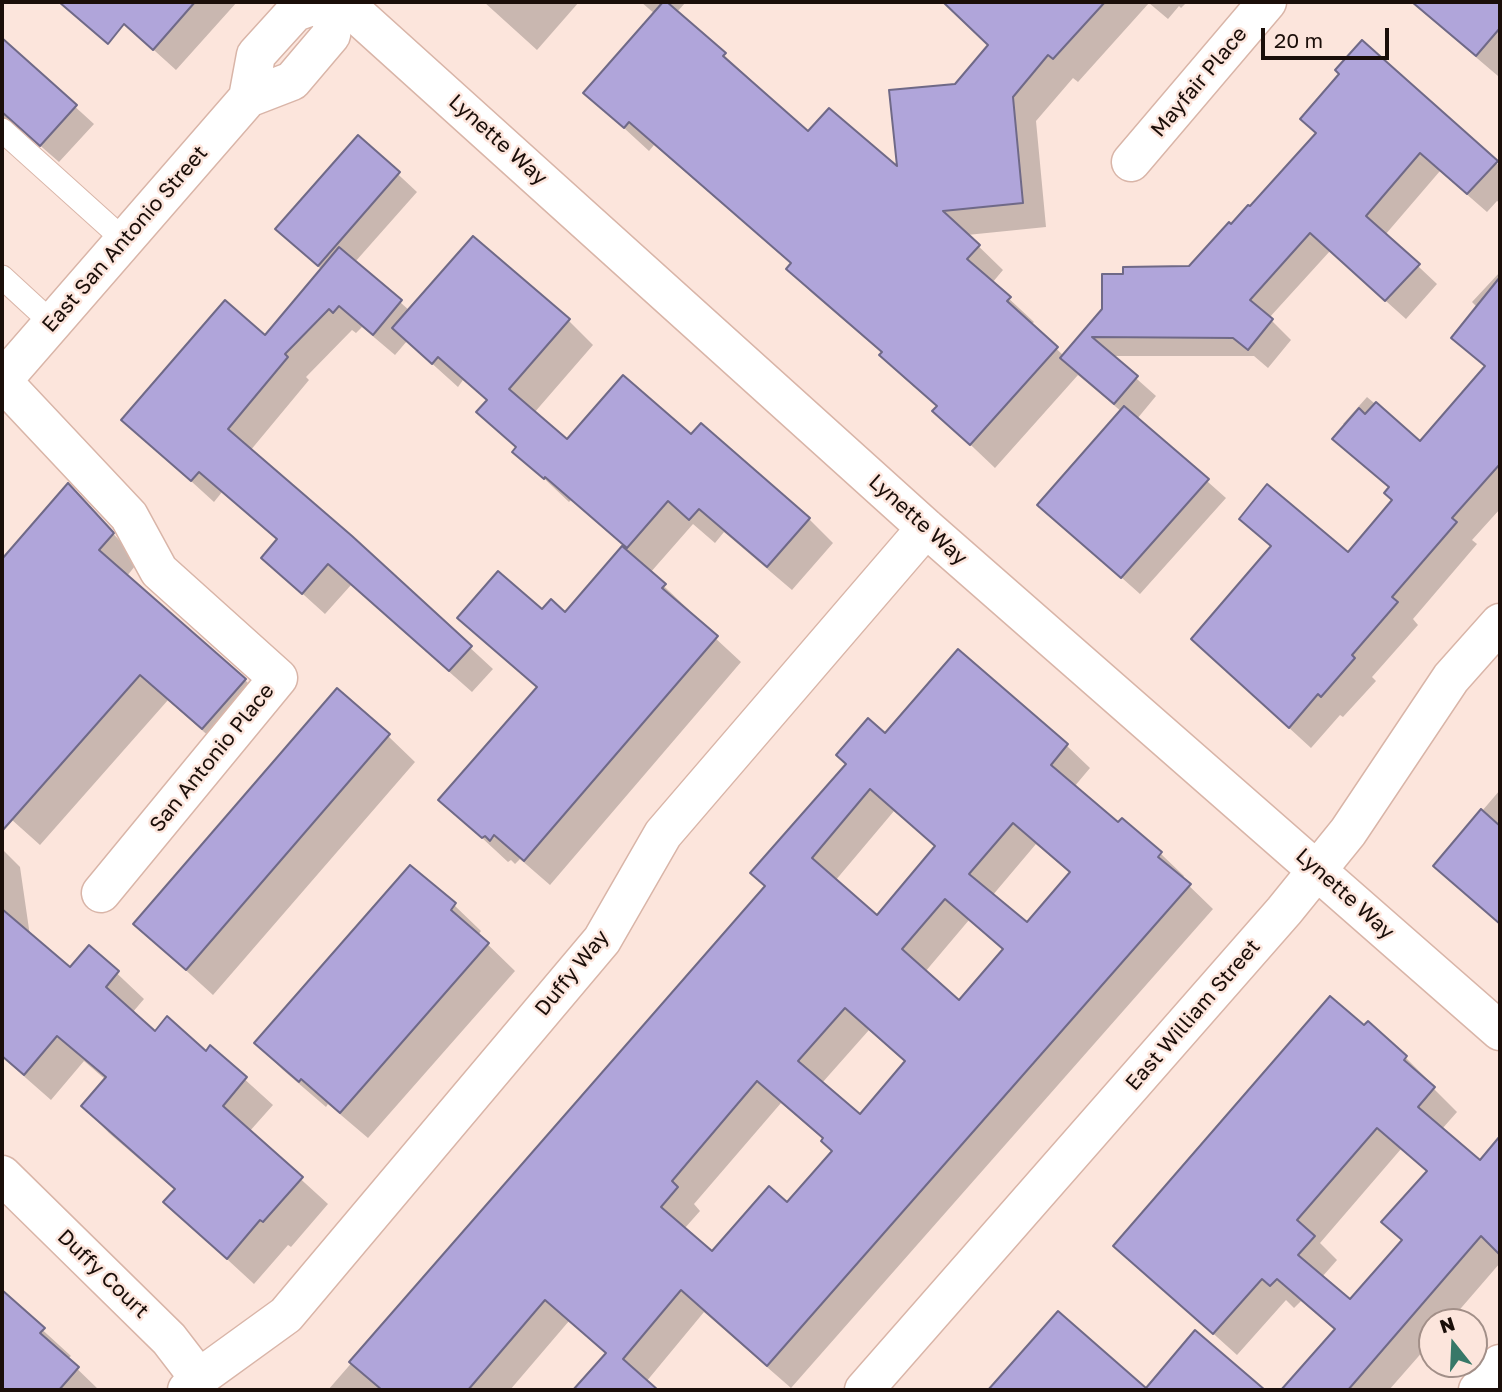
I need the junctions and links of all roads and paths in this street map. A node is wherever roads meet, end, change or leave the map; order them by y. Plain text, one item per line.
1 (323, 2) edge
2 (336, 2) edge
3 (343, 2) edge
4 (1267, 2) edge
5 (248, 98) junction
6 (2, 130) edge
7 (1131, 162) dead end
8 (124, 240) junction
9 (2, 277) edge
10 (52, 323) junction
11 (2, 381) edge
12 (926, 528) junction
13 (1500, 623) edge
14 (1317, 870) junction
15 (101, 893) dead end
16 (1500, 1031) edge
17 (2, 1175) edge
18 (1500, 1364) edge
19 (193, 1384) edge
20 (864, 1390) edge
21 (1478, 1390) edge

1 - 5 street
2 - 5 street, East San Antonio Street
3 - 12 street, Lynette Way
4 - 7 street, Mayfair Place
5 - 8 street, East San Antonio Street
6 - 8 lane
8 - 10 street, East San Antonio Street
9 - 10 lane
10 - 11 street, East San Antonio Street
11 - 15 street, San Antonio Place
12 - 14 street, Lynette Way
12 - 19 street, Duffy Way
13 - 14 street, East William Street
14 - 16 street, Lynette Way
14 - 20 street, East William Street
17 - 19 street, Duffy Court
18 - 21 street

